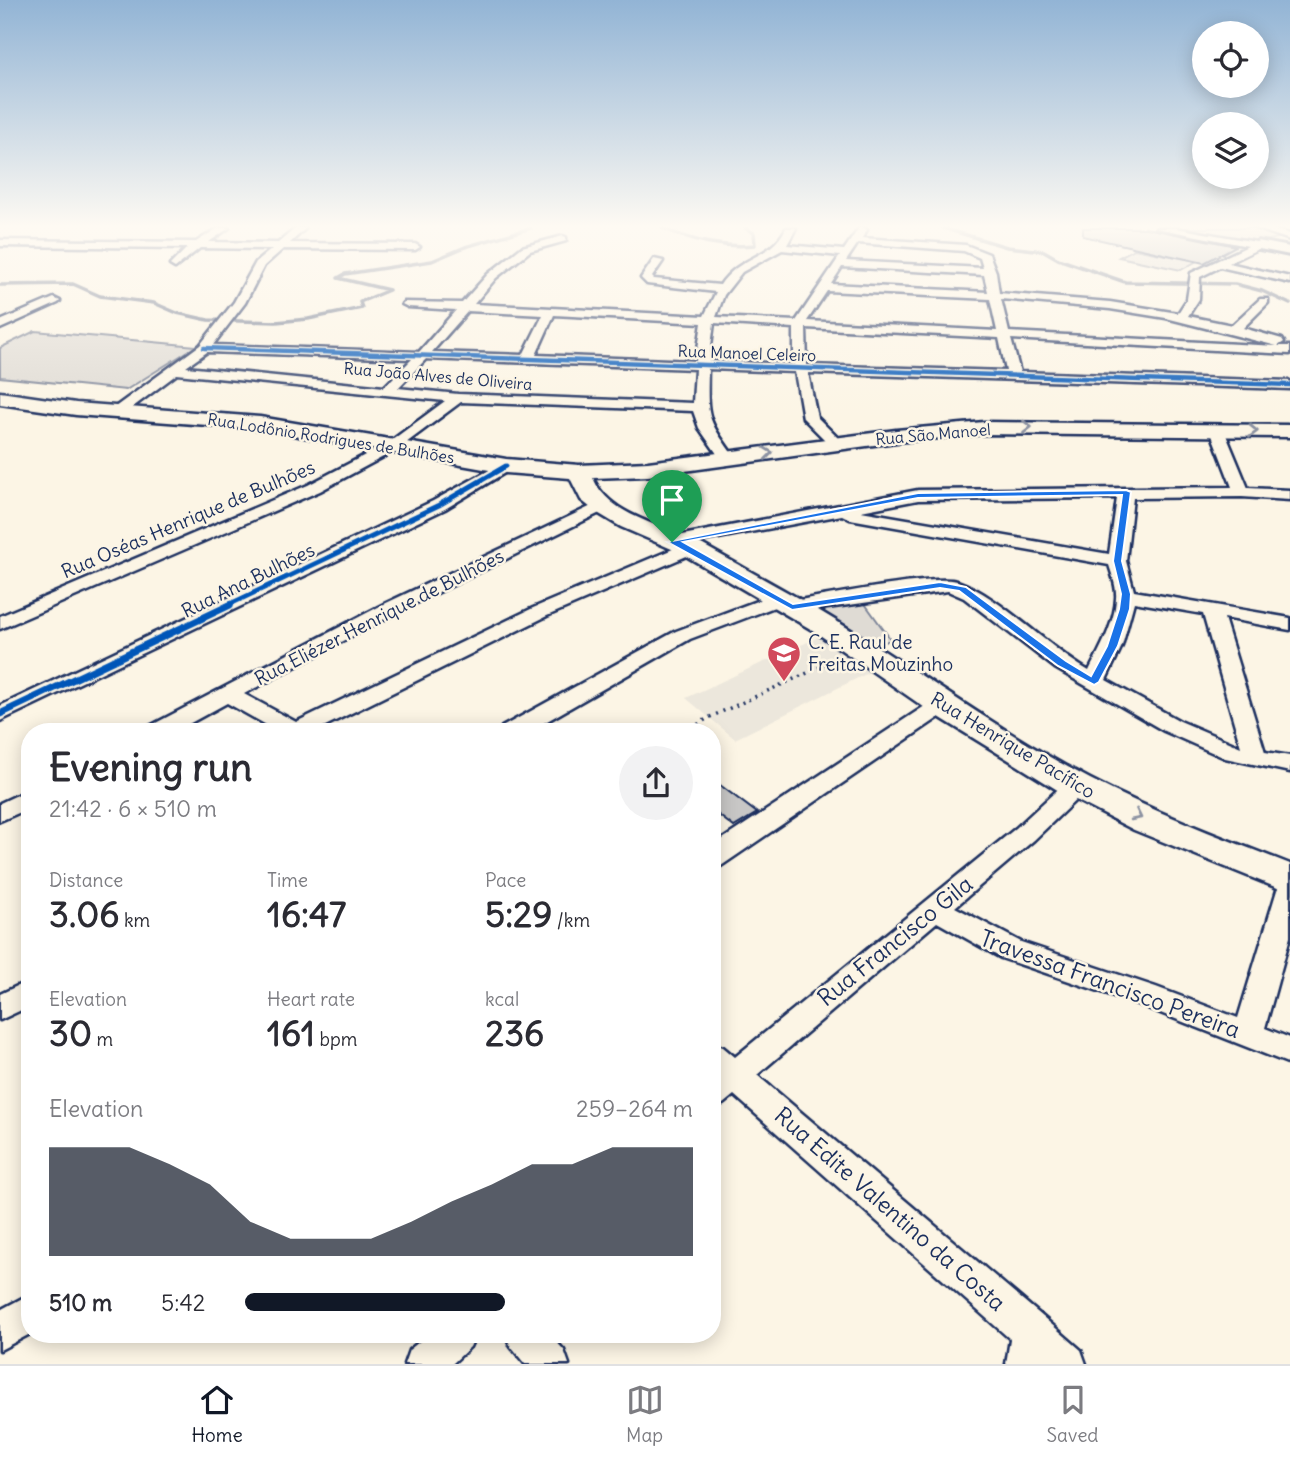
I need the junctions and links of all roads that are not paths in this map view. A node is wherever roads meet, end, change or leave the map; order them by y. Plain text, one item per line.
1 (242, 292) edge
2 (479, 292) edge
3 (723, 292) edge
4 (820, 292) edge
5 (904, 292) edge
6 (995, 292) edge
7 (1194, 292) edge
8 (996, 297) junction
9 (54, 301) dead end
10 (1264, 302) dead end
11 (408, 304) dead end
12 (464, 306) junction
13 (551, 310) junction
14 (1183, 316) junction
15 (708, 318) junction
16 (800, 323) junction
17 (0, 325) edge
18 (1236, 328) junction
19 (1002, 333) junction
20 (204, 348) junction
21 (1290, 348) edge
22 (423, 355) junction
23 (528, 359) junction
24 (700, 366) junction
25 (801, 369) junction
26 (175, 370) junction
27 (1014, 376) junction
28 (1290, 385) edge
29 (387, 391) junction
30 (0, 398) edge
31 (458, 398) junction
32 (699, 407) junction
33 (116, 412) junction
34 (1217, 430) junction
35 (1290, 431) edge
36 (837, 444) junction
37 (393, 446) junction
38 (727, 458) junction
39 (506, 466) junction
40 (579, 472) junction
41 (1126, 492) junction
42 (1242, 492) junction
43 (1290, 495) edge
44 (604, 507) junction
45 (837, 512) junction
46 (681, 545) junction
47 (1117, 561) junction
48 (1126, 594) junction
49 (785, 603) junction
50 (1212, 611) junction
51 (0, 623) edge
52 (1290, 624) edge
53 (1094, 682) junction
54 (227, 694) junction
55 (942, 705) junction
56 (0, 714) edge
57 (173, 723) edge
58 (281, 723) edge
59 (312, 723) edge
60 (526, 723) edge
61 (1256, 759) junction
62 (1290, 764) edge
63 (1076, 786) junction
64 (21, 802) edge
65 (0, 813) edge
66 (721, 853) edge
67 (1290, 879) edge
68 (1290, 890) edge
69 (936, 908) junction
70 (21, 996) edge
71 (0, 1007) edge
72 (1248, 1035) junction
73 (1290, 1051) edge
74 (721, 1073) edge
75 (721, 1077) edge
76 (21, 1318) edge
77 (0, 1331) edge
78 (447, 1343) edge
79 (532, 1343) edge
80 (1028, 1347) edge
81 (423, 1364) edge
82 (550, 1364) edge
83 (1066, 1364) edge

1 - 20 street
2 - 12 street
3 - 15 street
4 - 16 street
5 - 8 street
6 - 8 street
7 - 14 street
8 - 14 street
8 - 19 street
9 - 17 street
10 - 18 street
11 - 12 street
12 - 13 street
12 - 22 street
13 - 15 street
13 - 23 street
14 - 18 street
15 - 16 street
15 - 24 street
16 - 19 street
16 - 25 street
18 - 21 street
19 - 21 street
19 - 27 street
20 - 22 street, Rua Manoel Celeiro
20 - 26 street
22 - 23 street, Rua Manoel Celeiro
22 - 29 street
23 - 24 street, Rua Manoel Celeiro
24 - 25 street, Rua Manoel Celeiro
24 - 32 street
25 - 27 street, Rua Manoel Celeiro
25 - 36 street
26 - 29 street, Rua João Alves de Oliveira
26 - 33 street
27 - 28 street, Rua Manoel Celeiro
29 - 31 street, Rua João Alves de Oliveira
30 - 33 main road, Rua Lodônio Rodrigues de Bulhões
31 - 32 street, Rua João Alves de Oliveira
31 - 37 street, Rua Oséas Henrique de Bulhões
32 - 38 street
33 - 37 main road, Rua Lodônio Rodrigues de Bulhões
34 -> 35 main road, Rua São Manoel
36 -> 34 main road, Rua São Manoel
34 - 42 street
38 -> 36 main road, Rua São Manoel
37 - 39 main road, Rua Lodônio Rodrigues de Bulhões
37 - 51 street, Rua Oséas Henrique de Bulhões
38 - 40 main road, Rua São Manoel
39 - 40 main road, Rua Lodônio Rodrigues de Bulhões
39 - 56 street, Rua Ana Bulhões
40 - 44 main road, Rua Henrique Pacífico
41 - 42 street
41 - 45 street
41 - 47 street
42 - 43 street
44 - 46 main road, Rua Henrique Pacífico
44 - 54 street, Rua Eliézer Henrique de Bulhões
45 - 46 street
45 - 47 street
46 - 49 main road, Rua Henrique Pacífico
46 - 59 street
47 - 48 street
48 - 50 street
48 - 53 street
49 - 53 street
49 - 55 main road, Rua Henrique Pacífico
49 - 60 street
50 - 52 street
50 - 61 street
53 - 61 street
54 - 57 street, Rua Eliézer Henrique de Bulhões
54 - 58 street
55 - 63 main road, Rua Henrique Pacífico
55 - 66 street
61 - 62 street
63 -> 67 main road, Rua Henrique Pacífico
63 - 69 street, Rua Francisco Gila
64 - 65 street
68 - 72 street
69 - 72 street, Travessa Francisco Pereira
69 - 74 street, Rua Francisco Gila
70 - 71 street
72 - 73 street, Travessa Francisco Pereira
75 - 80 street, Rua Edite Valentino da Costa
76 - 77 street
78 - 81 street
79 - 82 street
80 - 83 street, Rua Edite Valentino da Costa

